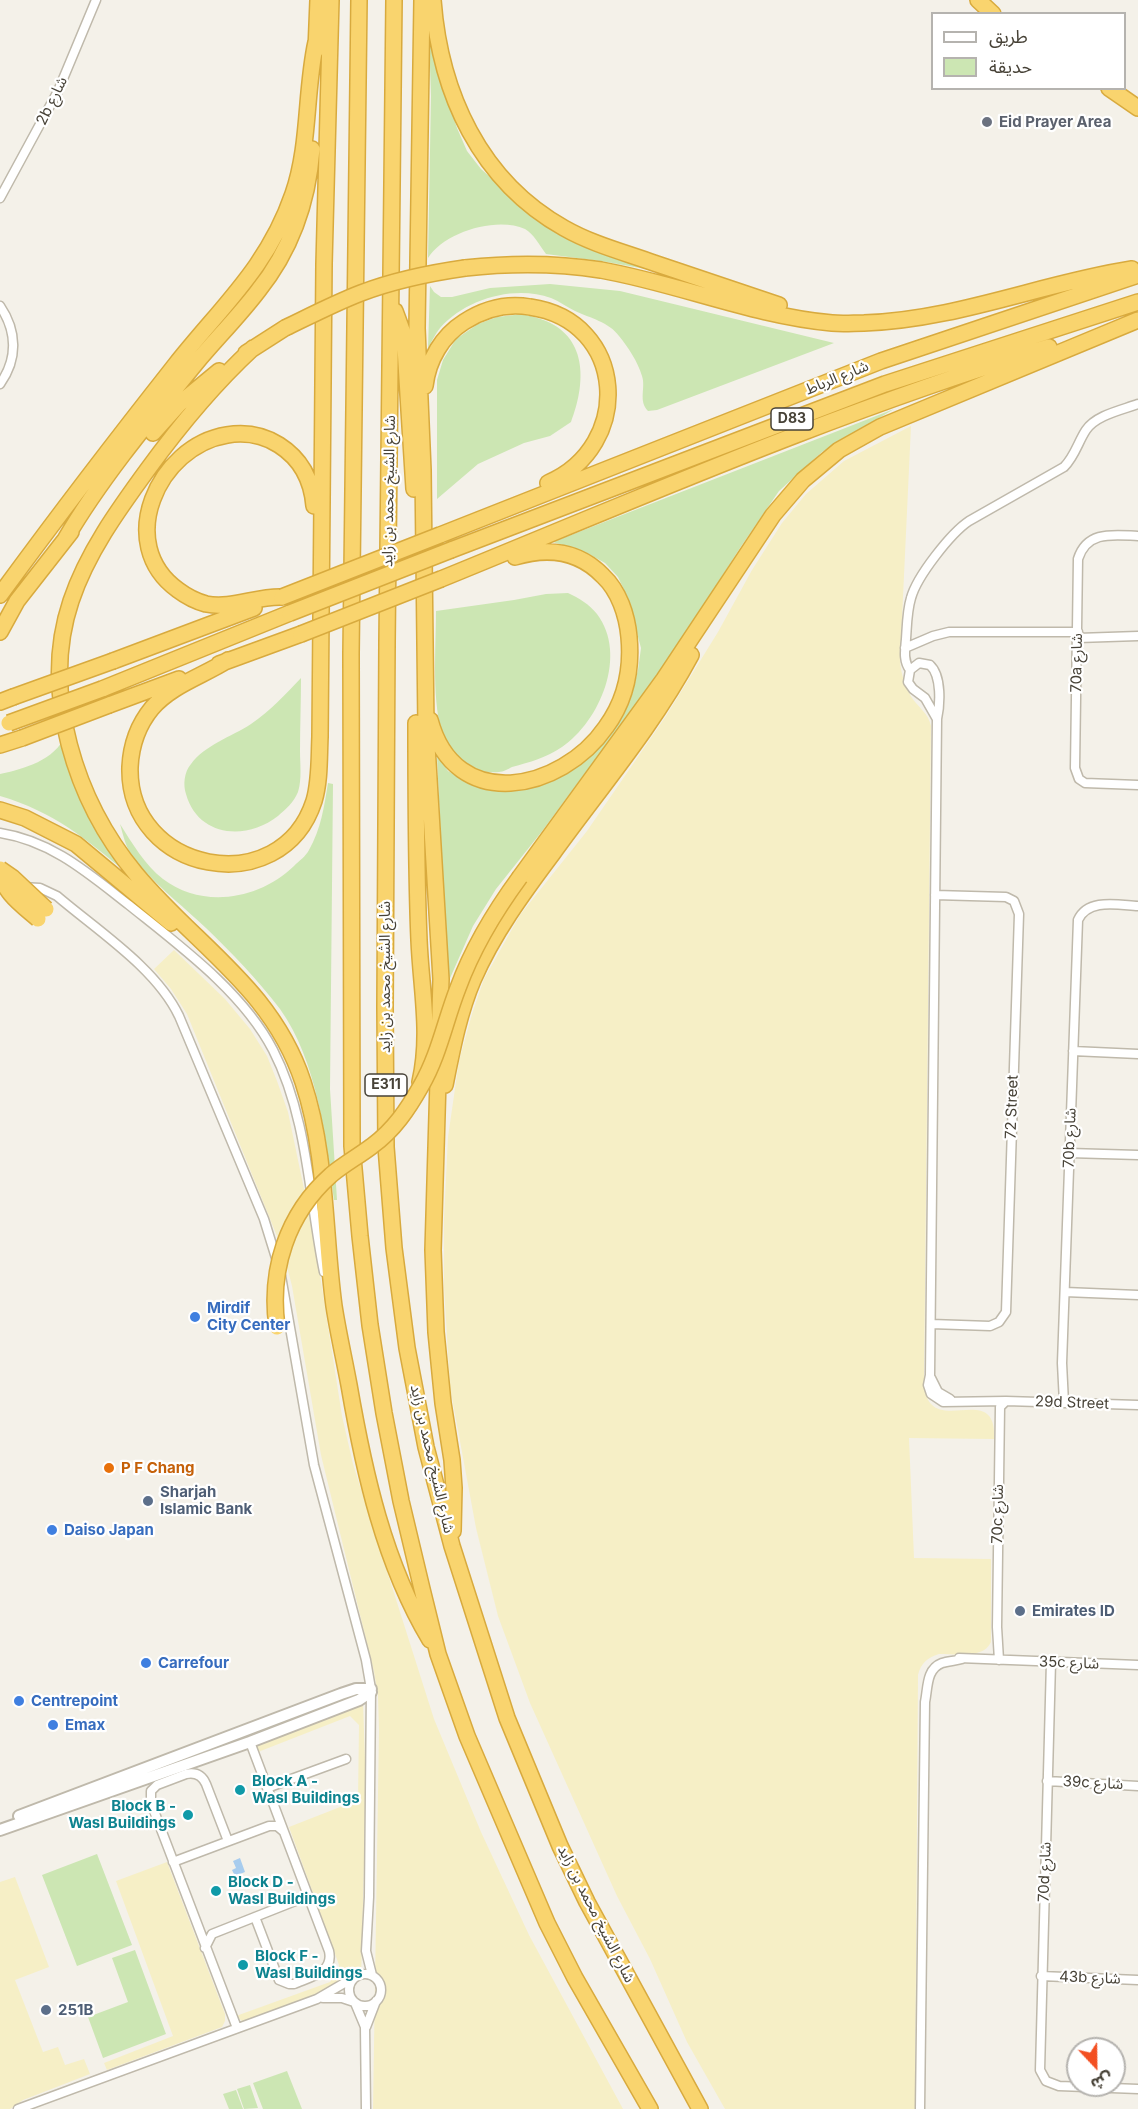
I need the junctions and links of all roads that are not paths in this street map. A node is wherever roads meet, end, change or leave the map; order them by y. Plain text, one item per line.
1 (96, 0) edge
2 (318, 0) edge
3 (332, 0) edge
4 (359, 0) edge
5 (394, 0) edge
6 (422, 0) edge
7 (433, 0) edge
8 (978, 0) edge
9 (991, 12) edge
10 (316, 42) junction
11 (1112, 90) edge
12 (1138, 108) edge
13 (0, 198) edge
14 (1138, 268) edge
15 (1138, 275) edge
16 (1138, 302) edge
17 (392, 305) junction
18 (0, 306) edge
19 (1138, 320) edge
20 (834, 324) junction
21 (253, 348) junction
22 (0, 384) edge
23 (1138, 404) edge
24 (423, 470) junction
25 (508, 509) junction
26 (1138, 536) edge
27 (321, 537) junction
28 (62, 542) junction
29 (736, 570) junction
30 (441, 579) junction
31 (0, 595) edge
32 (282, 597) junction
33 (0, 632) edge
34 (1078, 635) junction
35 (1138, 636) edge
36 (905, 648) junction
37 (228, 660) junction
38 (910, 670) junction
39 (425, 689) junction
40 (6, 700) edge
41 (937, 719) junction
42 (5, 725) edge
43 (0, 746) edge
44 (1138, 784) edge
45 (0, 810) edge
46 (0, 832) edge
47 (0, 869) edge
48 (0, 890) edge
49 (935, 895) junction
50 (0, 896) edge
51 (1138, 906) edge
52 (43, 912) joint
53 (221, 961) junction
54 (1073, 1051) junction
55 (1138, 1054) edge
56 (415, 1097) junction
57 (436, 1138) junction
58 (1070, 1153) junction
59 (1138, 1155) edge
60 (1065, 1292) junction
61 (1138, 1295) edge
62 (334, 1304) junction
63 (931, 1324) junction
64 (277, 1327) dead end
65 (1005, 1402) junction
66 (1061, 1403) junction
67 (1138, 1405) edge
68 (452, 1546) junction
69 (438, 1654) junction
70 (997, 1660) junction
71 (1051, 1662) junction
72 (1138, 1665) edge
73 (371, 1691) junction
74 (257, 1726) junction
75 (250, 1742) junction
76 (346, 1759) dead end
77 (186, 1764) junction
78 (131, 1773) junction
79 (1047, 1781) junction
80 (1138, 1786) edge
81 (267, 1788) junction
82 (81, 1802) junction
83 (0, 1823) edge
84 (0, 1830) edge
85 (283, 1832) junction
86 (228, 1841) junction
87 (173, 1862) junction
88 (308, 1896) junction
89 (255, 1917) junction
90 (197, 1927) junction
91 (212, 1934) junction
92 (205, 1948) junction
93 (1138, 1968) edge
94 (372, 1975) junction
95 (1041, 1976) junction
96 (353, 1978) junction
97 (1138, 1980) edge
98 (317, 1999) junction
99 (376, 2001) junction
100 (355, 2002) junction
101 (365, 2027) junction
102 (237, 2028) junction
103 (1138, 2089) edge
104 (18, 2109) edge
105 (366, 2109) edge
106 (650, 2109) edge
107 (700, 2109) edge
108 (920, 2109) edge

1 - 13 street, 2b شارع
2 - 10 highway
3 - 27 highway
4 - 69 highway, E311
5 - 17 highway, شارع الشيخ محمد بن زايد / E311
6 - 24 highway
7 - 20 highway
8 - 9 highway
10 - 28 highway
10 - 31 highway
11 - 12 highway
14 - 20 highway
15 - 25 highway, شارع الرباط / D83
16 - 42 highway, شارع الرباط / D83, bridge
17 - 56 highway, bridge
17 - 68 highway, شارع الشيخ محمد بن زايد / E311
18 - 22 street
19 - 29 highway
19 - 30 highway
20 - 21 highway, bridge
21 - 28 highway
21 - 53 highway
23 - 36 street
24 - 25 highway
24 - 39 highway
25 - 32 highway, شارع الرباط / D83, bridge
26 - 34 street, 70a شارع
27 - 32 highway
27 - 37 highway
28 - 33 highway
29 - 56 highway, bridge
29 - 57 highway
30 - 37 highway, bridge
30 - 39 highway
32 - 40 highway, bridge
34 - 35 street
34 - 36 street
34 - 44 street, 70a شارع
36 - 38 street
37 - 43 highway, bridge
38 - 41 street
38 - 41 street
39 - 57 highway
41 - 49 street
45 - 53 highway
46 - 62 street
47 - 52 highway, bridge
48 - 73 street
49 - 63 street
49 - 63 street, 72 Street
50 - 52 street
51 - 54 street, 70b شارع
53 - 62 highway
54 - 55 street
54 - 58 street, 70b شارع
56 - 64 highway, bridge
57 - 68 highway
58 - 59 street
58 - 60 street, 70b شارع
60 - 61 street
60 - 66 street, 70b شارع
62 - 69 highway
63 - 65 street, 29d Street
65 - 66 street, 29d Street
65 - 70 street, 70c شارع
66 - 67 street, 29d Street
68 - 107 highway, شارع الشيخ محمد بن زايد / E311
69 - 106 highway, E311
70 - 71 street, 35c شارع
70 - 108 street, 35c شارع
71 - 72 street, 35c شارع
71 - 79 street, 70d شارع
73 - 74 street
73 - 75 street
73 - 94 street
74 - 77 street
74 - 78 street
75 - 77 street
75 - 81 street
76 - 81 street
77 - 82 street
78 - 82 street
78 - 83 street
79 - 80 street, 39c شارع
79 - 95 street, 70d شارع
81 - 85 street
82 - 84 street
85 - 86 street
85 - 88 street
86 - 87 street
86 - 87 street
87 - 90 street
88 - 89 street
88 - 89 street
89 - 91 street
90 - 91 street
90 - 92 street
91 - 92 street
92 - 102 street
93 - 97 street
94 - 96 street
94 - 99 street
95 - 97 street, 43b شارع
95 - 103 street, 70d شارع
96 - 98 street
96 - 100 street
98 - 100 street
98 - 102 street
99 - 100 street
99 - 101 street
100 - 101 street
101 - 105 street
102 - 104 street

